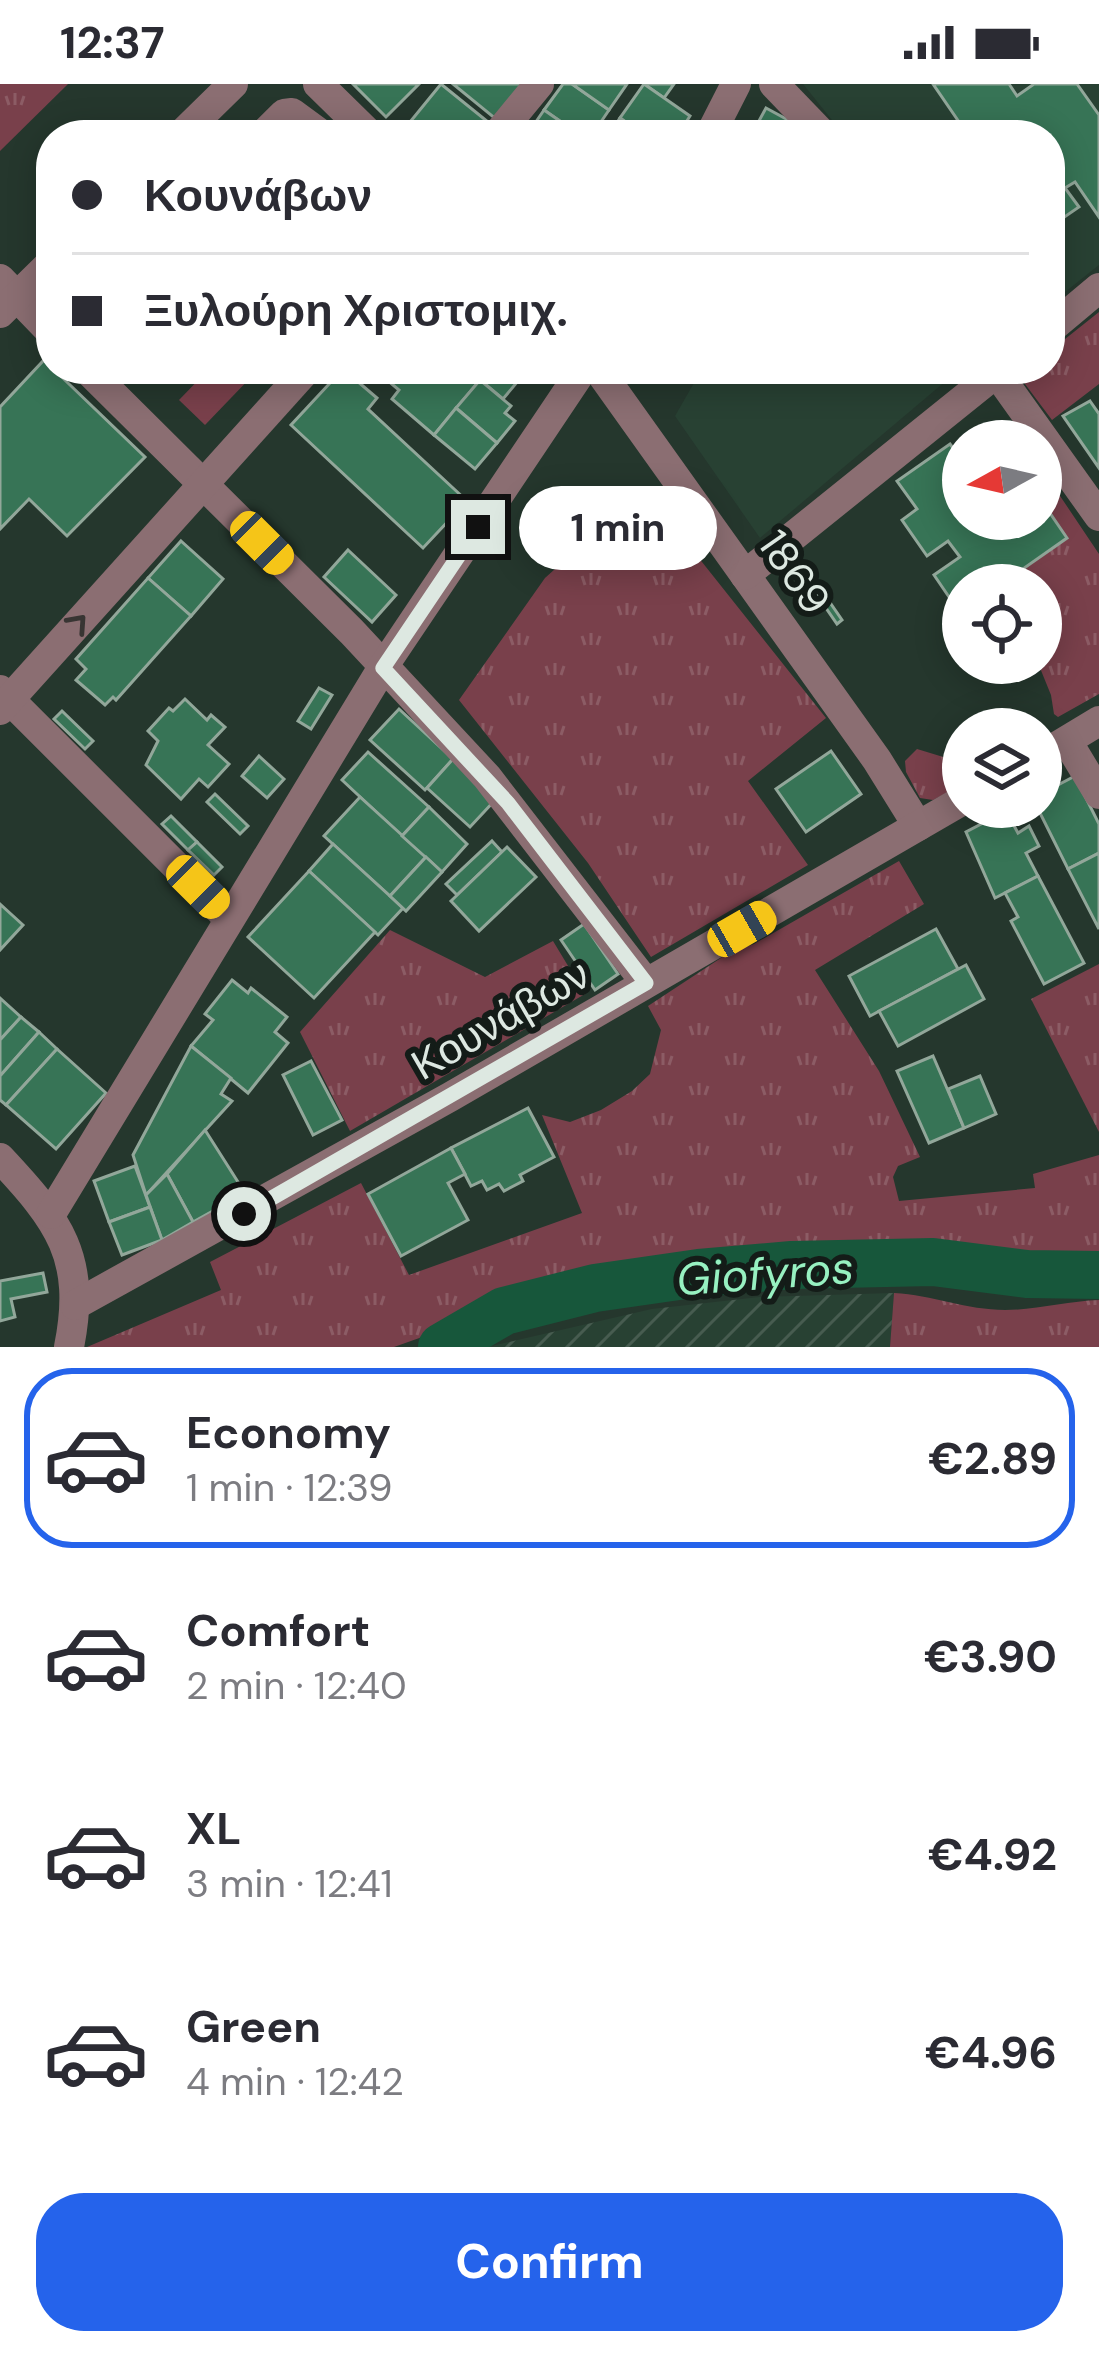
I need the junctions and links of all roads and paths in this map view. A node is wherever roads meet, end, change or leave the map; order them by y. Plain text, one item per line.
1 (233, 84) edge
2 (317, 84) edge
3 (538, 84) edge
4 (736, 84) edge
5 (774, 84) edge
6 (196, 120) edge
7 (354, 120) edge
8 (509, 120) edge
9 (718, 120) edge
10 (809, 120) edge
11 (36, 274) edge
12 (1099, 288) edge
13 (6, 296) edge
14 (1065, 316) edge
15 (36, 320) edge
16 (122, 384) edge
17 (293, 384) edge
18 (573, 384) edge
19 (609, 384) edge
20 (981, 384) edge
21 (1008, 384) edge
22 (202, 483) junction
23 (1099, 515) edge
24 (746, 575) junction
25 (383, 668) junction
26 (3, 700) edge
27 (1099, 721) edge
28 (1062, 743) edge
29 (1062, 756) edge
30 (1099, 794) edge
31 (942, 812) edge
32 (918, 826) junction
33 (229, 919) junction
34 (646, 983) junction
35 (0, 1157) edge
36 (51, 1214) junction
37 (76, 1305) junction
38 (69, 1347) edge

1 - 6 street
2 - 7 street
3 - 8 street
4 - 9 street
5 - 10 street
11 - 13 street
12 - 14 street
13 - 15 street
16 - 22 street
17 - 22 street
18 - 25 street
19 - 24 street, 1869
20 - 24 street
21 - 23 street
22 - 25 street
26 -> 22 street
24 - 32 street, 1869
25 - 33 street
25 - 34 street
26 - 33 street
27 - 28 street
29 - 30 street
31 - 32 street, Κουνάβων
32 - 34 street, Κουνάβων
33 - 36 street
34 - 37 street, Κουνάβων
35 - 36 street
36 - 37 street
37 - 38 street

